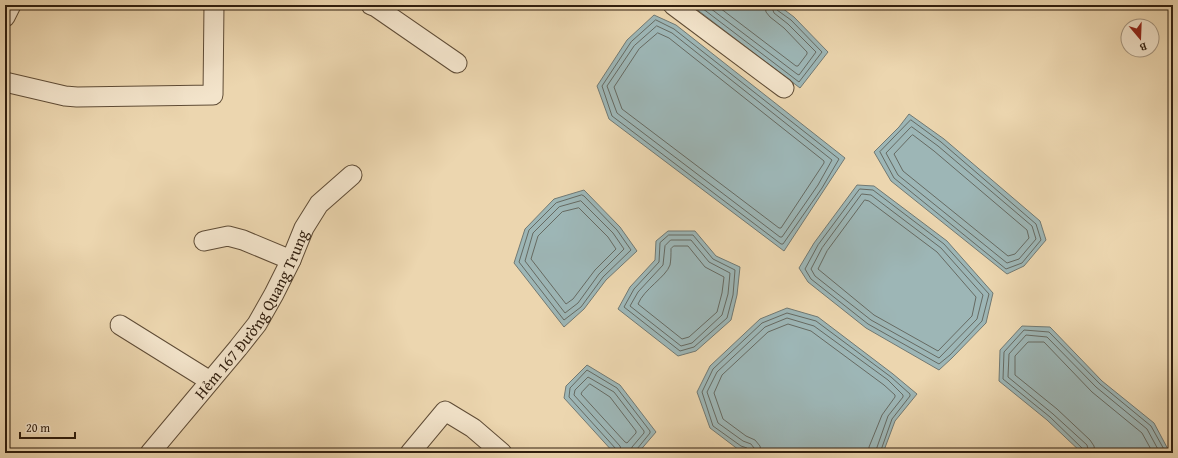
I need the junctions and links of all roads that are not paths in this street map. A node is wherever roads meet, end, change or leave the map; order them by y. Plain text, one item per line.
1 (11, 5) edge
2 (214, 5) edge
3 (371, 5) edge
4 (673, 5) edge
5 (5, 17) edge
6 (457, 62) dead end
7 (5, 82) edge
8 (784, 88) dead end
9 (352, 175) dead end
10 (204, 241) dead end
11 (291, 260) junction
12 (120, 325) dead end
13 (210, 381) junction
14 (150, 453) edge
15 (410, 453) edge
16 (502, 453) edge

1 - 5 street
2 - 7 street
3 - 6 street
4 - 8 street
9 - 11 street, Hẻm 167 Đường Quang Trung
10 - 11 street
11 - 13 street, Hẻm 167 Đường Quang Trung
12 - 13 street
13 - 14 street, Hẻm 167 Đường Quang Trung
15 - 16 street

